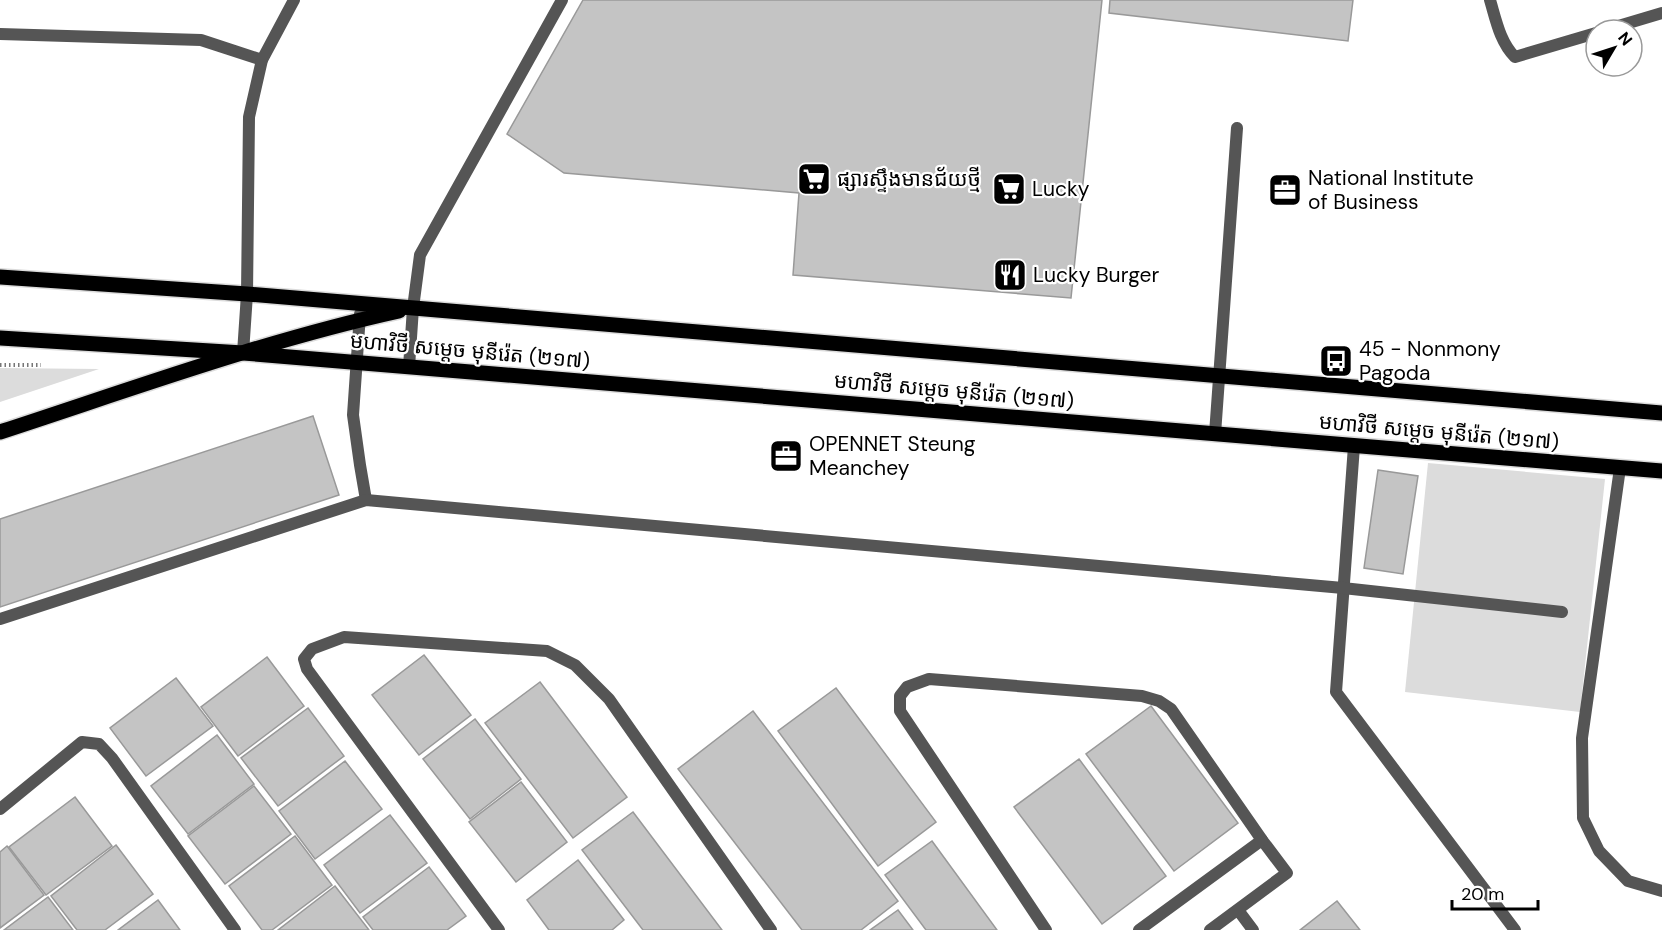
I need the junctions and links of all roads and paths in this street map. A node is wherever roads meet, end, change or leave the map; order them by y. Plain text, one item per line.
1 (294, 0) edge
2 (562, 0) edge
3 (1490, 0) edge
4 (1662, 13) edge
5 (1644, 18) edge
6 (0, 34) edge
7 (1584, 37) edge
8 (261, 60) junction
9 (1237, 128) dead end
10 (0, 277) edge
11 (247, 294) junction
12 (360, 304) junction
13 (413, 308) junction
14 (360, 320) junction
15 (0, 338) edge
16 (243, 353) junction
17 (356, 362) junction
18 (409, 367) junction
19 (1220, 376) junction
20 (1662, 413) edge
21 (0, 432) edge
22 (1215, 434) junction
23 (1354, 446) junction
24 (1620, 468) junction
25 (1662, 471) edge
26 (366, 500) junction
27 (1343, 588) junction
28 (1562, 612) dead end
29 (0, 619) edge
30 (0, 809) edge
31 (1262, 840) junction
32 (1662, 891) edge
33 (1238, 910) junction
34 (235, 930) edge
35 (499, 930) edge
36 (771, 930) edge
37 (1046, 930) edge
38 (1139, 930) edge
39 (1210, 930) edge
40 (1253, 930) edge
41 (1515, 930) edge

1 - 8 street
2 - 13 street
3 - 7 street
4 - 5 street
6 - 8 street
8 - 11 street
9 - 19 street
10 - 11 main road, មហាវិថី សម្តេច មុនីរ៉េត (២១៧)
11 - 12 main road, មហាវិថី សម្តេច មុនីរ៉េត (២១៧)
11 - 16 street
12 - 13 main road, មហាវិថី សម្តេច មុនីរ៉េត (២១៧)
12 - 14 street
13 - 14 main road, មហាវិថី សម្តេច មុនីរ៉េត (២១៧)
13 - 18 street
13 - 19 main road, មហាវិថី សម្តេច មុនីរ៉េត (២១៧)
14 - 16 main road, មហាវិថី សម្តេច មុនីរ៉េត (២១៧)
14 - 17 street
15 - 16 main road, មហាវិថី សម្តេច មុនីរ៉េត (២១៧)
16 - 17 main road, មហាវិថី សម្តេច មុនីរ៉េត (២១៧)
16 - 21 main road, មហាវិថី សម្តេច មុនីរ៉េត (២១៧)
17 - 18 main road, មហាវិថី សម្តេច មុនីរ៉េត (២១៧)
17 - 26 street
18 - 22 main road, មហាវិថី សម្តេច មុនីរ៉េត (២១៧)
19 - 20 main road, មហាវិថី សម្តេច មុនីរ៉េត (២១៧)
19 - 22 street
22 - 23 main road, មហាវិថី សម្តេច មុនីរ៉េត (២១៧)
23 - 24 main road, មហាវិថី សម្តេច មុនីរ៉េត (២១៧)
23 - 27 street
24 - 25 main road, មហាវិថី សម្តេច មុនីរ៉េត (២១៧)
24 - 32 street
26 - 27 street
26 - 29 street
27 - 28 street
27 - 41 street
30 - 34 street
31 - 33 street
31 - 37 street
31 - 38 street
33 - 39 street
33 - 40 street
35 - 36 street

